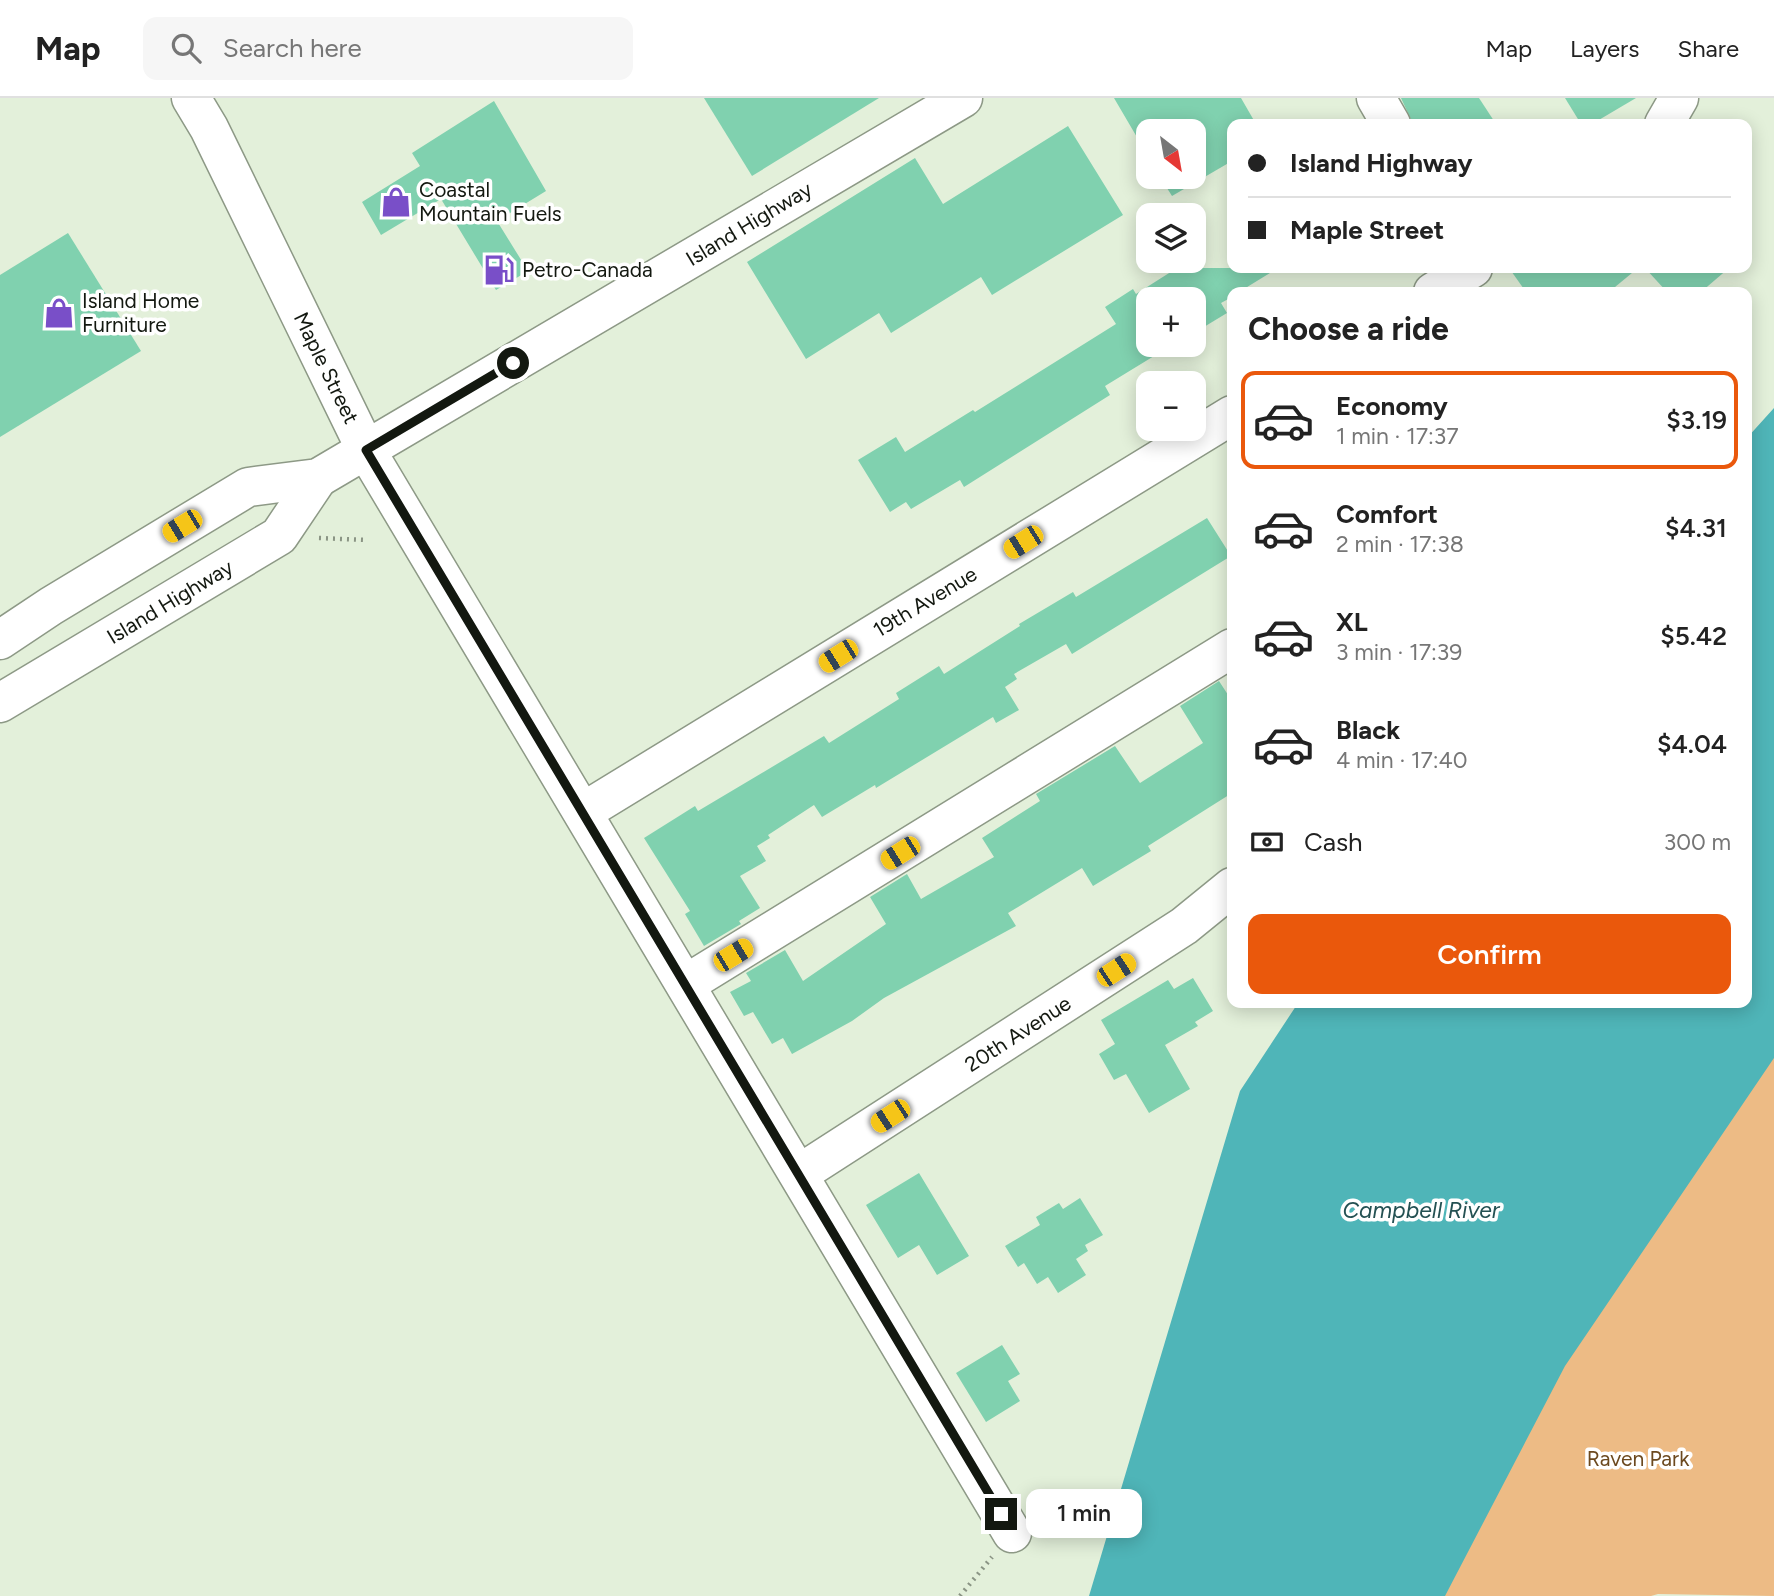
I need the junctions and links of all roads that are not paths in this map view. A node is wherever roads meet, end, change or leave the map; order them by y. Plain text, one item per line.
1 (191, 98) edge
2 (963, 98) edge
3 (1377, 98) edge
4 (1679, 98) edge
5 (1388, 119) edge
6 (1667, 119) edge
7 (1465, 273) edge
8 (1441, 287) edge
9 (1227, 418) edge
10 (366, 450) junction
11 (318, 478) junction
12 (0, 640) edge
13 (1227, 651) edge
14 (0, 703) edge
15 (583, 812) junction
16 (1227, 891) edge
17 (686, 984) junction
18 (799, 1174) junction
19 (1012, 1533) road end

1 - 10 street, Maple Street
2 - 10 street, Island Highway
3 - 5 street
4 - 6 street
7 - 8 street
9 - 15 street, 19th Avenue
10 - 11 street, Island Highway
10 - 15 street, Maple Street
11 - 12 street, Island Highway
11 - 14 street, Island Highway
13 - 17 street
15 - 17 street, Maple Street
16 - 18 street, 20th Avenue
17 - 18 street, Maple Street
18 - 19 street, Maple Street

